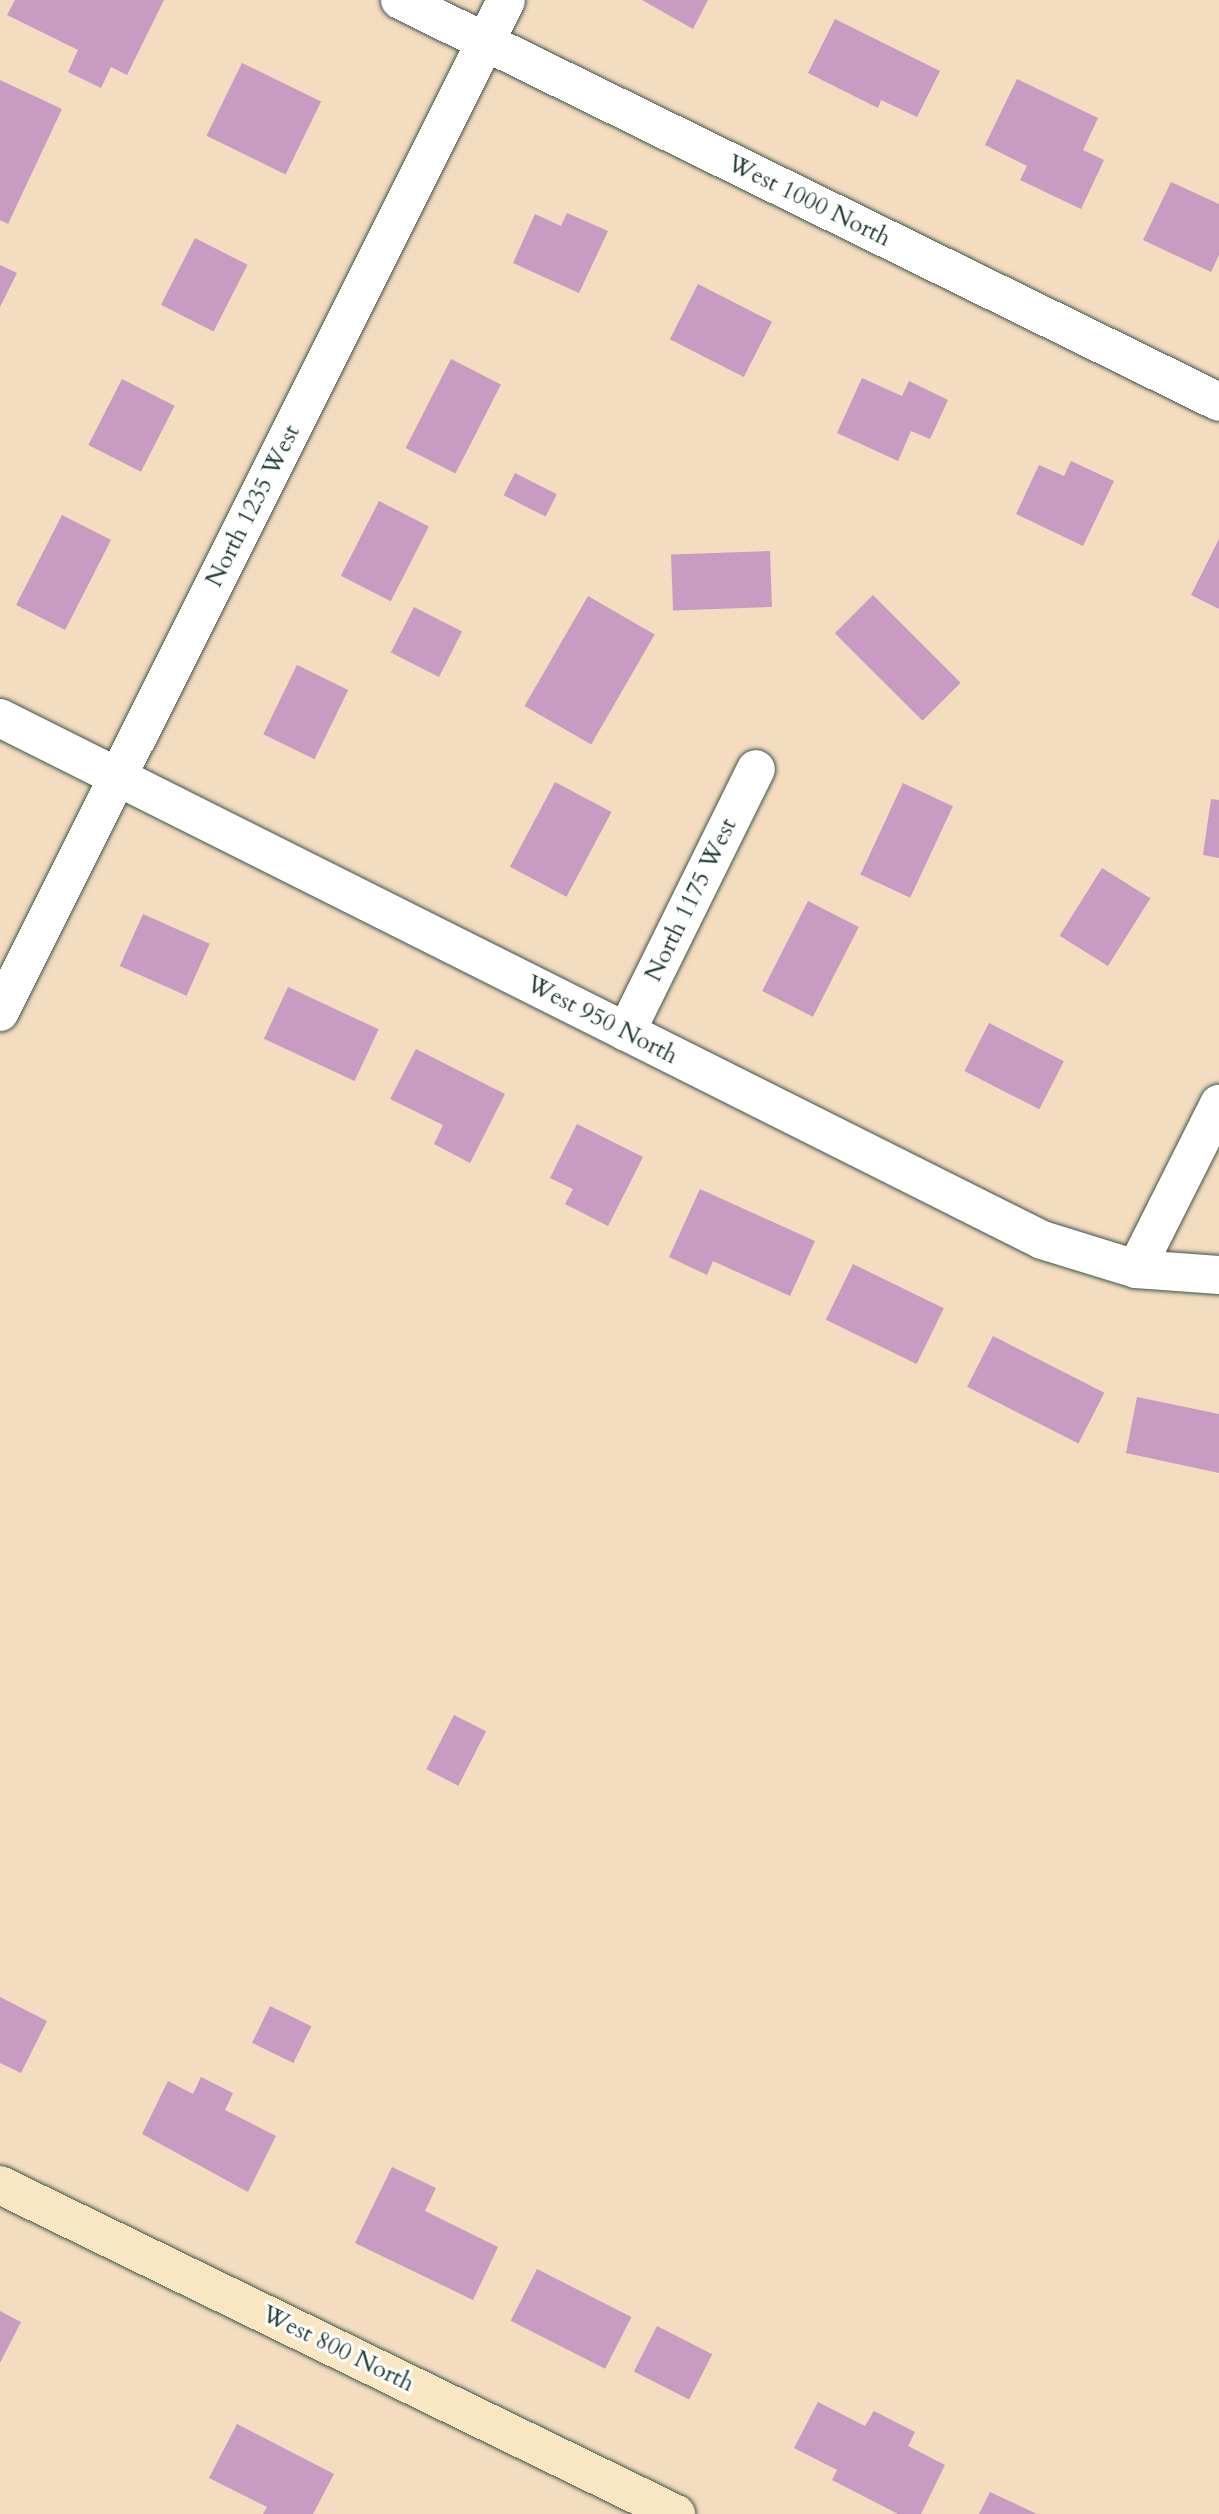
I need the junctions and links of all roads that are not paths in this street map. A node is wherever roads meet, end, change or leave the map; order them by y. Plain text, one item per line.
1 (400, 0) edge
2 (506, 0) edge
3 (485, 42) junction
4 (1219, 402) edge
5 (0, 718) edge
6 (756, 769) dead end
7 (118, 777) junction
8 (0, 1012) edge
9 (626, 1032) junction
10 (1219, 1104) edge
11 (1136, 1269) junction
12 (1219, 1275) edge
13 (0, 2185) edge
14 (676, 2514) edge

1 - 3 street, West 1000 North
2 - 3 street, North 1235 West
3 - 4 street, West 1000 North
3 - 7 street, North 1235 West
5 - 7 street, West 950 North
6 - 9 street, North 1175 West
7 - 8 street, North 1235 West
7 - 9 street, West 950 North
9 - 11 street, West 950 North
10 - 11 street
11 - 12 street, West 950 North
13 - 14 street, West 800 North

